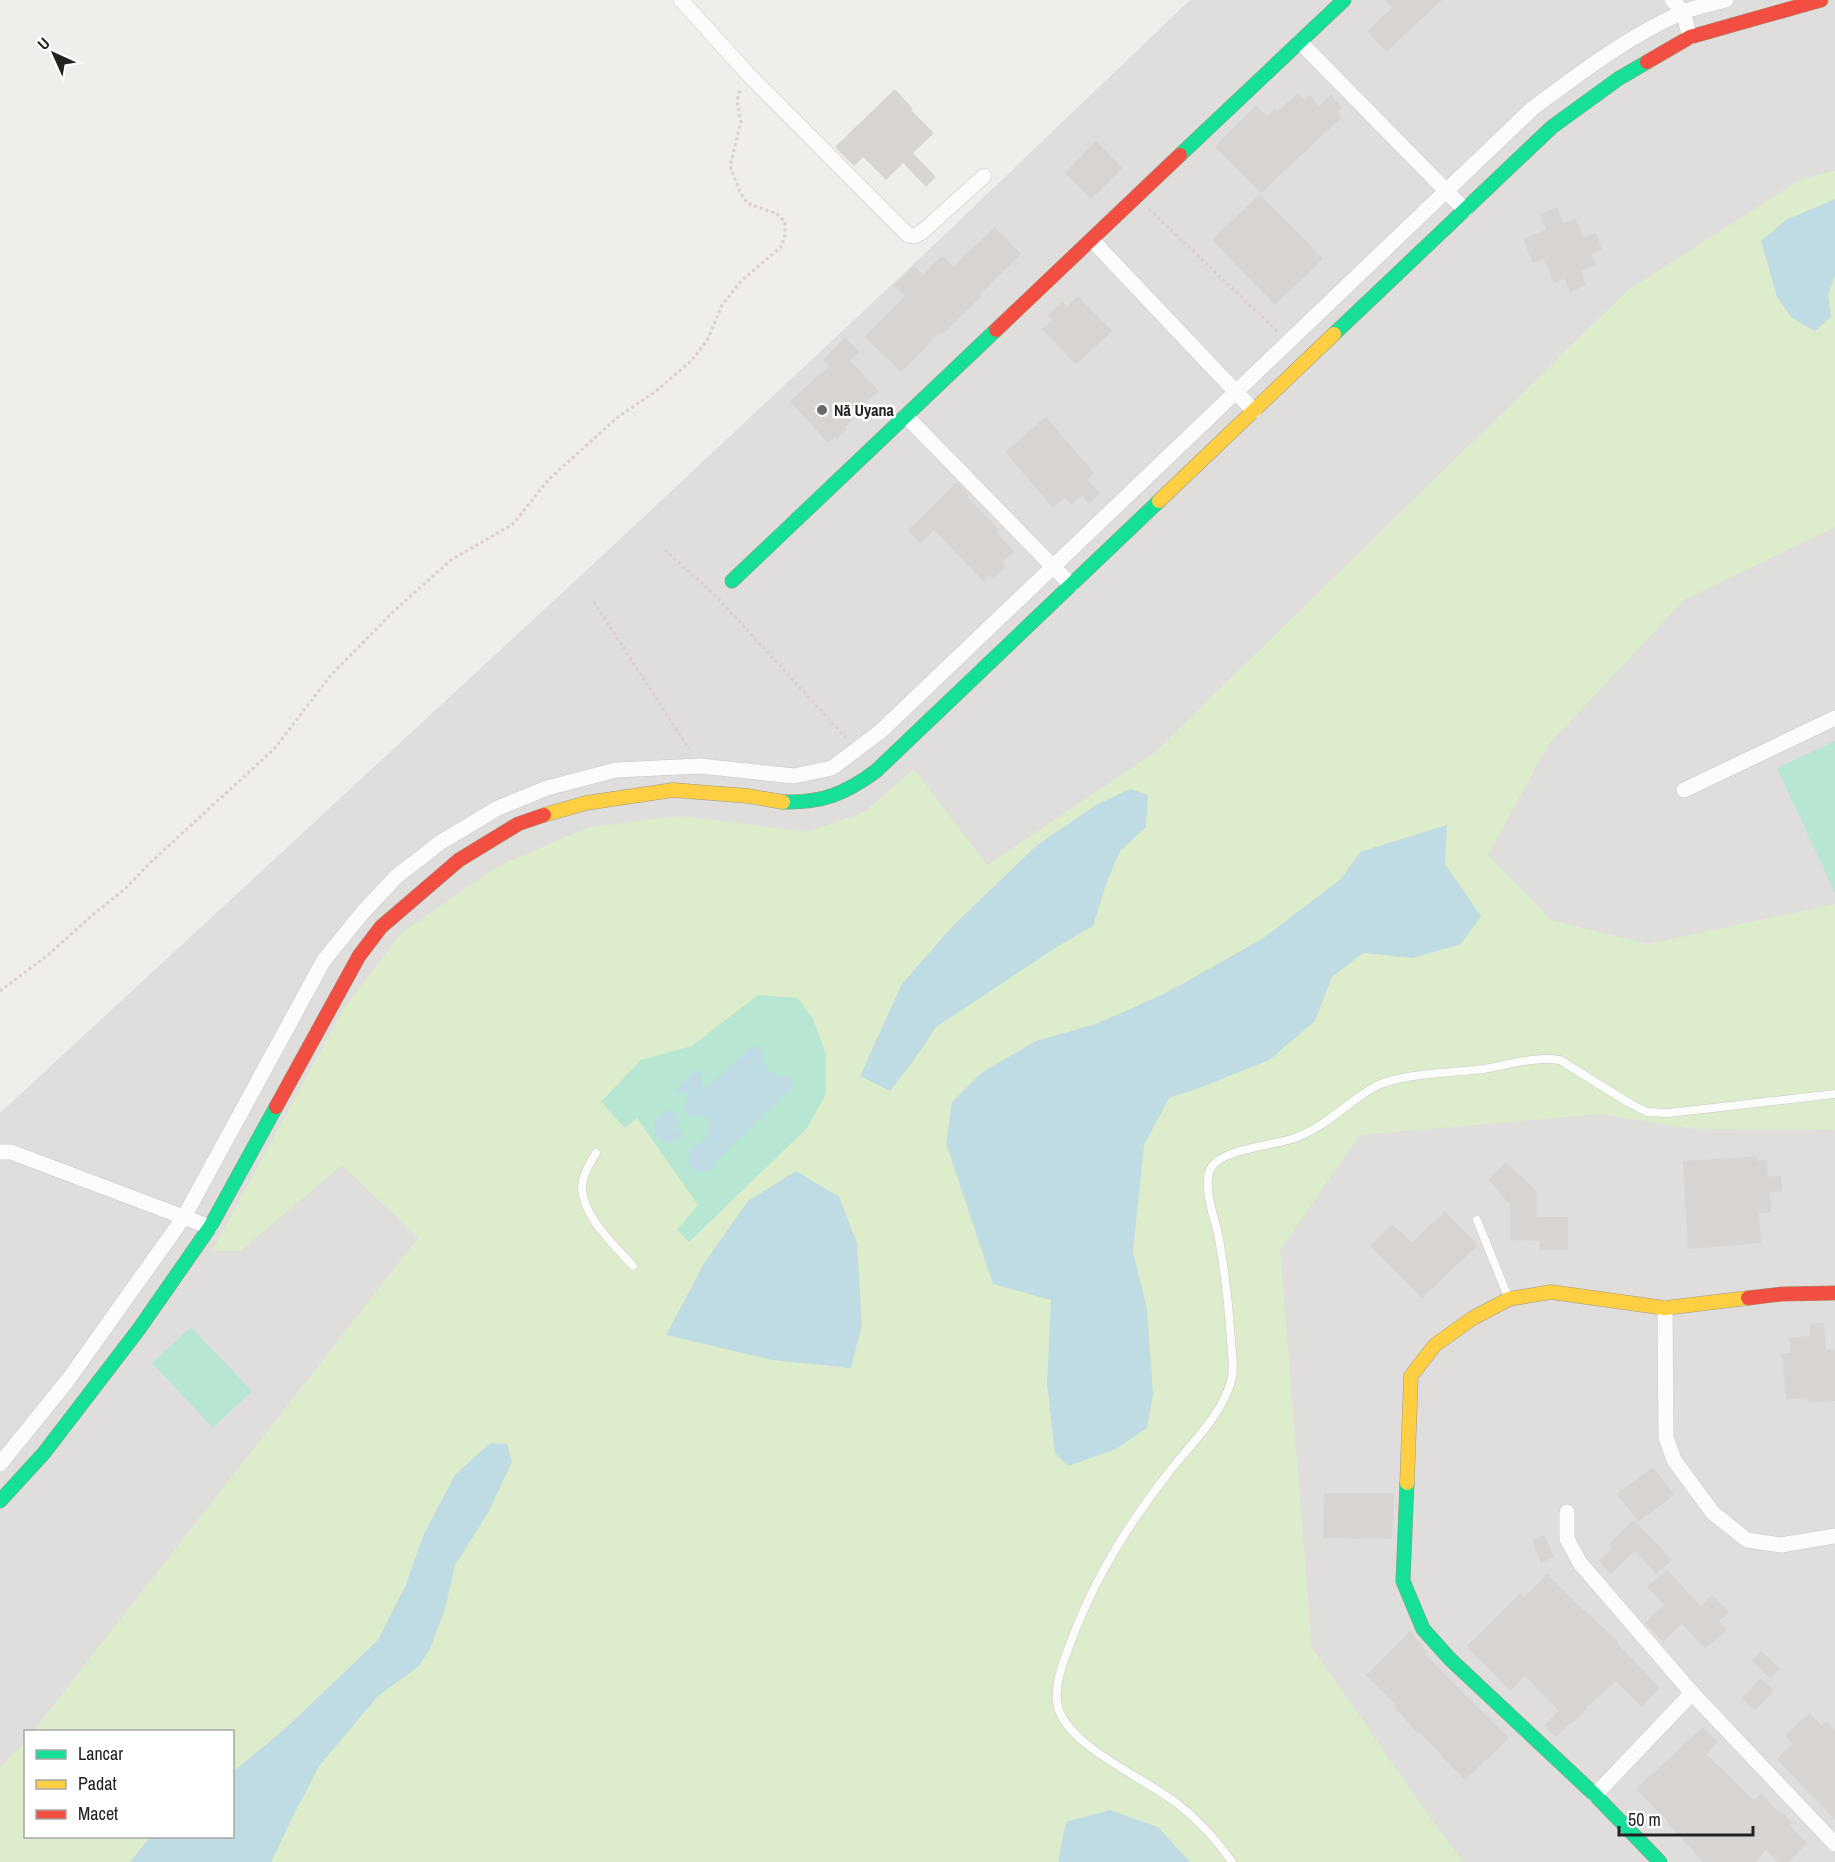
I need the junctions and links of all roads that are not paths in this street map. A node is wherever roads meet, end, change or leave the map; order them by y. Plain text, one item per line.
1 (681, 0) edge
2 (1344, 0) edge
3 (1672, 0) edge
4 (1726, 0) edge
5 (1821, 0) edge
6 (1683, 12) junction
7 (1690, 37) junction
8 (1300, 42) junction
9 (984, 176) dead end
10 (1446, 191) junction
11 (1465, 210) junction
12 (1092, 240) junction
13 (1236, 392) junction
14 (1254, 411) junction
15 (906, 416) junction
16 (1053, 567) junction
17 (732, 581) dead end
18 (1071, 585) junction
19 (1835, 718) edge
20 (1684, 790) dead end
21 (1835, 1094) edge
22 (0, 1152) edge
23 (596, 1153) dead end
24 (184, 1216) junction
25 (1477, 1220) dead end
26 (210, 1227) junction
27 (633, 1266) dead end
28 (1835, 1293) edge
29 (1509, 1299) junction
30 (1665, 1308) junction
31 (0, 1464) edge
32 (0, 1501) edge
33 (1567, 1512) dead end
34 (1835, 1536) edge
35 (1692, 1693) junction
36 (1595, 1795) junction
37 (1835, 1844) edge
38 (1232, 1862) edge
39 (1660, 1862) edge

1 - 9 street
2 - 8 street
3 - 6 street
4 - 6 street
5 - 7 street
6 - 7 street
6 - 10 street
7 - 11 street
8 - 10 street
8 - 12 street
10 - 11 street
10 - 13 street
11 - 14 street
12 - 13 street
12 - 15 street
13 - 14 street
13 - 16 street
14 - 18 street
15 - 16 street
15 - 17 street
16 - 18 street
16 - 24 street
18 - 26 street
19 - 20 street
21 - 38 lane
22 - 24 street
23 - 27 lane
24 - 26 street
24 - 31 street
25 - 29 lane
26 - 32 street
28 - 30 street
29 - 30 street
29 - 36 street
30 - 34 street
33 - 35 street
35 - 36 street
35 - 37 street
36 - 39 street

